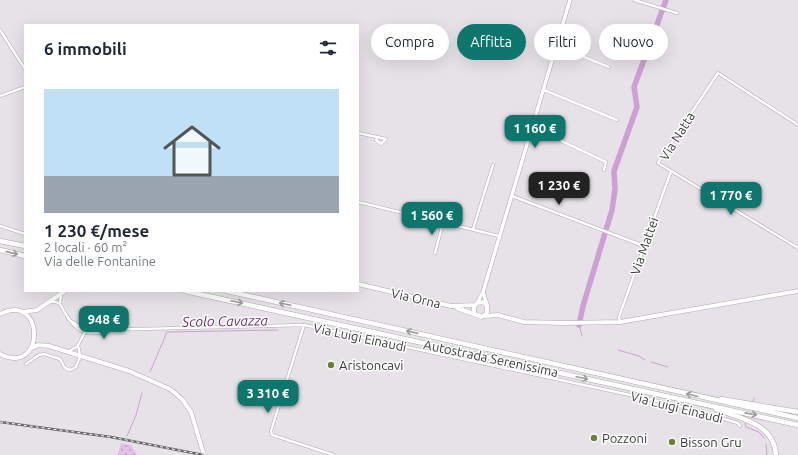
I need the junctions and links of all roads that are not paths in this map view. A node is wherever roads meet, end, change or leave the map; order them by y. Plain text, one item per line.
1 (570, 0) edge
2 (634, 0) edge
3 (677, 13) dead end
4 (563, 24) edge
5 (0, 30) edge
6 (553, 60) edge
7 (591, 60) edge
8 (24, 67) edge
9 (609, 67) dead end
10 (24, 87) edge
11 (544, 90) junction
12 (0, 96) edge
13 (617, 120) dead end
14 (798, 125) edge
15 (533, 130) junction
16 (359, 133) edge
17 (377, 137) dead end
18 (494, 165) dead end
19 (604, 170) dead end
20 (671, 171) junction
21 (512, 196) junction
22 (359, 202) edge
23 (443, 223) junction
24 (0, 226) edge
25 (473, 229) junction
26 (24, 234) edge
27 (499, 236) junction
28 (0, 241) edge
29 (24, 246) edge
30 (644, 246) junction
31 (798, 248) edge
32 (0, 250) edge
33 (435, 253) dead end
34 (24, 256) edge
35 (359, 284) edge
36 (63, 292) edge
37 (190, 292) edge
38 (231, 292) edge
39 (483, 292) junction
40 (798, 292) edge
41 (49, 302) junction
42 (60, 304) junction
43 (476, 304) junction
44 (451, 306) junction
45 (487, 306) junction
46 (37, 310) junction
47 (21, 312) junction
48 (474, 313) junction
49 (0, 314) edge
50 (498, 314) junction
51 (484, 316) junction
52 (68, 319) junction
53 (620, 322) junction
54 (33, 323) junction
55 (304, 325) junction
56 (77, 329) junction
57 (107, 330) junction
58 (114, 331) junction
59 (84, 332) junction
60 (91, 333) junction
61 (36, 334) junction
62 (80, 340) junction
63 (78, 345) junction
64 (48, 346) junction
65 (30, 349) junction
66 (62, 351) junction
67 (0, 354) edge
68 (80, 357) junction
69 (85, 358) junction
70 (26, 364) dead end
71 (709, 399) junction
72 (704, 404) junction
73 (798, 412) edge
74 (798, 418) edge
75 (798, 425) edge
76 (740, 426) dead end
77 (204, 455) edge
78 (334, 455) edge
79 (776, 455) edge

1 - 4 main road
2 - 3 street
5 - 8 street
6 - 11 main road
7 - 9 street
10 - 12 street
11 - 13 street
11 - 15 main road
14 - 20 street, Via Natta
15 - 19 street
15 - 21 main road
16 - 17 street
18 - 25 street
20 - 30 street, Via Mattei
20 - 31 street, Via Natta
21 - 27 main road
21 - 30 street
22 - 23 street
23 - 25 street
23 - 33 street
24 - 26 street
25 - 27 street
27 - 39 main road
28 - 29 highway
30 - 53 street, Via Mattei
32 -> 34 highway
35 - 44 main road, Via Orna
36 - 41 main road
36 - 42 street
37 -> 72 highway, Autostrada Serenissima
71 -> 38 highway, Autostrada Serenissima
39 - 43 main road
39 - 45 main road
40 - 53 main road
41 - 42 street
41 - 46 main road
42 - 52 street, Via Luigi Einaudi
43 - 44 main road, Via Orna
43 - 45 main road
43 - 48 main road
44 - 48 main road
45 - 50 main road
45 - 51 main road
46 - 47 main road
46 - 54 main road
47 - 49 main road
47 - 54 main road
48 - 51 main road
50 - 51 main road
50 - 53 main road
52 - 56 street, Via Luigi Einaudi
52 - 57 street, Via Luigi Einaudi
54 - 61 main road
55 - 58 street, Via Luigi Einaudi
55 - 76 street, Via Luigi Einaudi
55 - 78 street
56 - 59 street, Via Luigi Einaudi
56 - 62 street, Via Luigi Einaudi
57 - 58 street, Via Luigi Einaudi
57 - 59 street, Via Luigi Einaudi
58 - 60 street, Via Luigi Einaudi
59 - 60 street, Via Luigi Einaudi
59 - 62 street
60 - 62 street, Via Luigi Einaudi
61 - 64 main road
61 - 65 main road
62 - 63 street
63 - 66 street
63 - 69 street
64 - 65 main road
64 - 66 main road
65 - 67 main road
66 - 68 main road
68 - 69 main road
68 - 70 street
69 - 77 main road
71 - 73 highway
71 - 74 highway, Autostrada Serenissima
72 -> 75 highway, Autostrada Serenissima
72 - 79 highway

